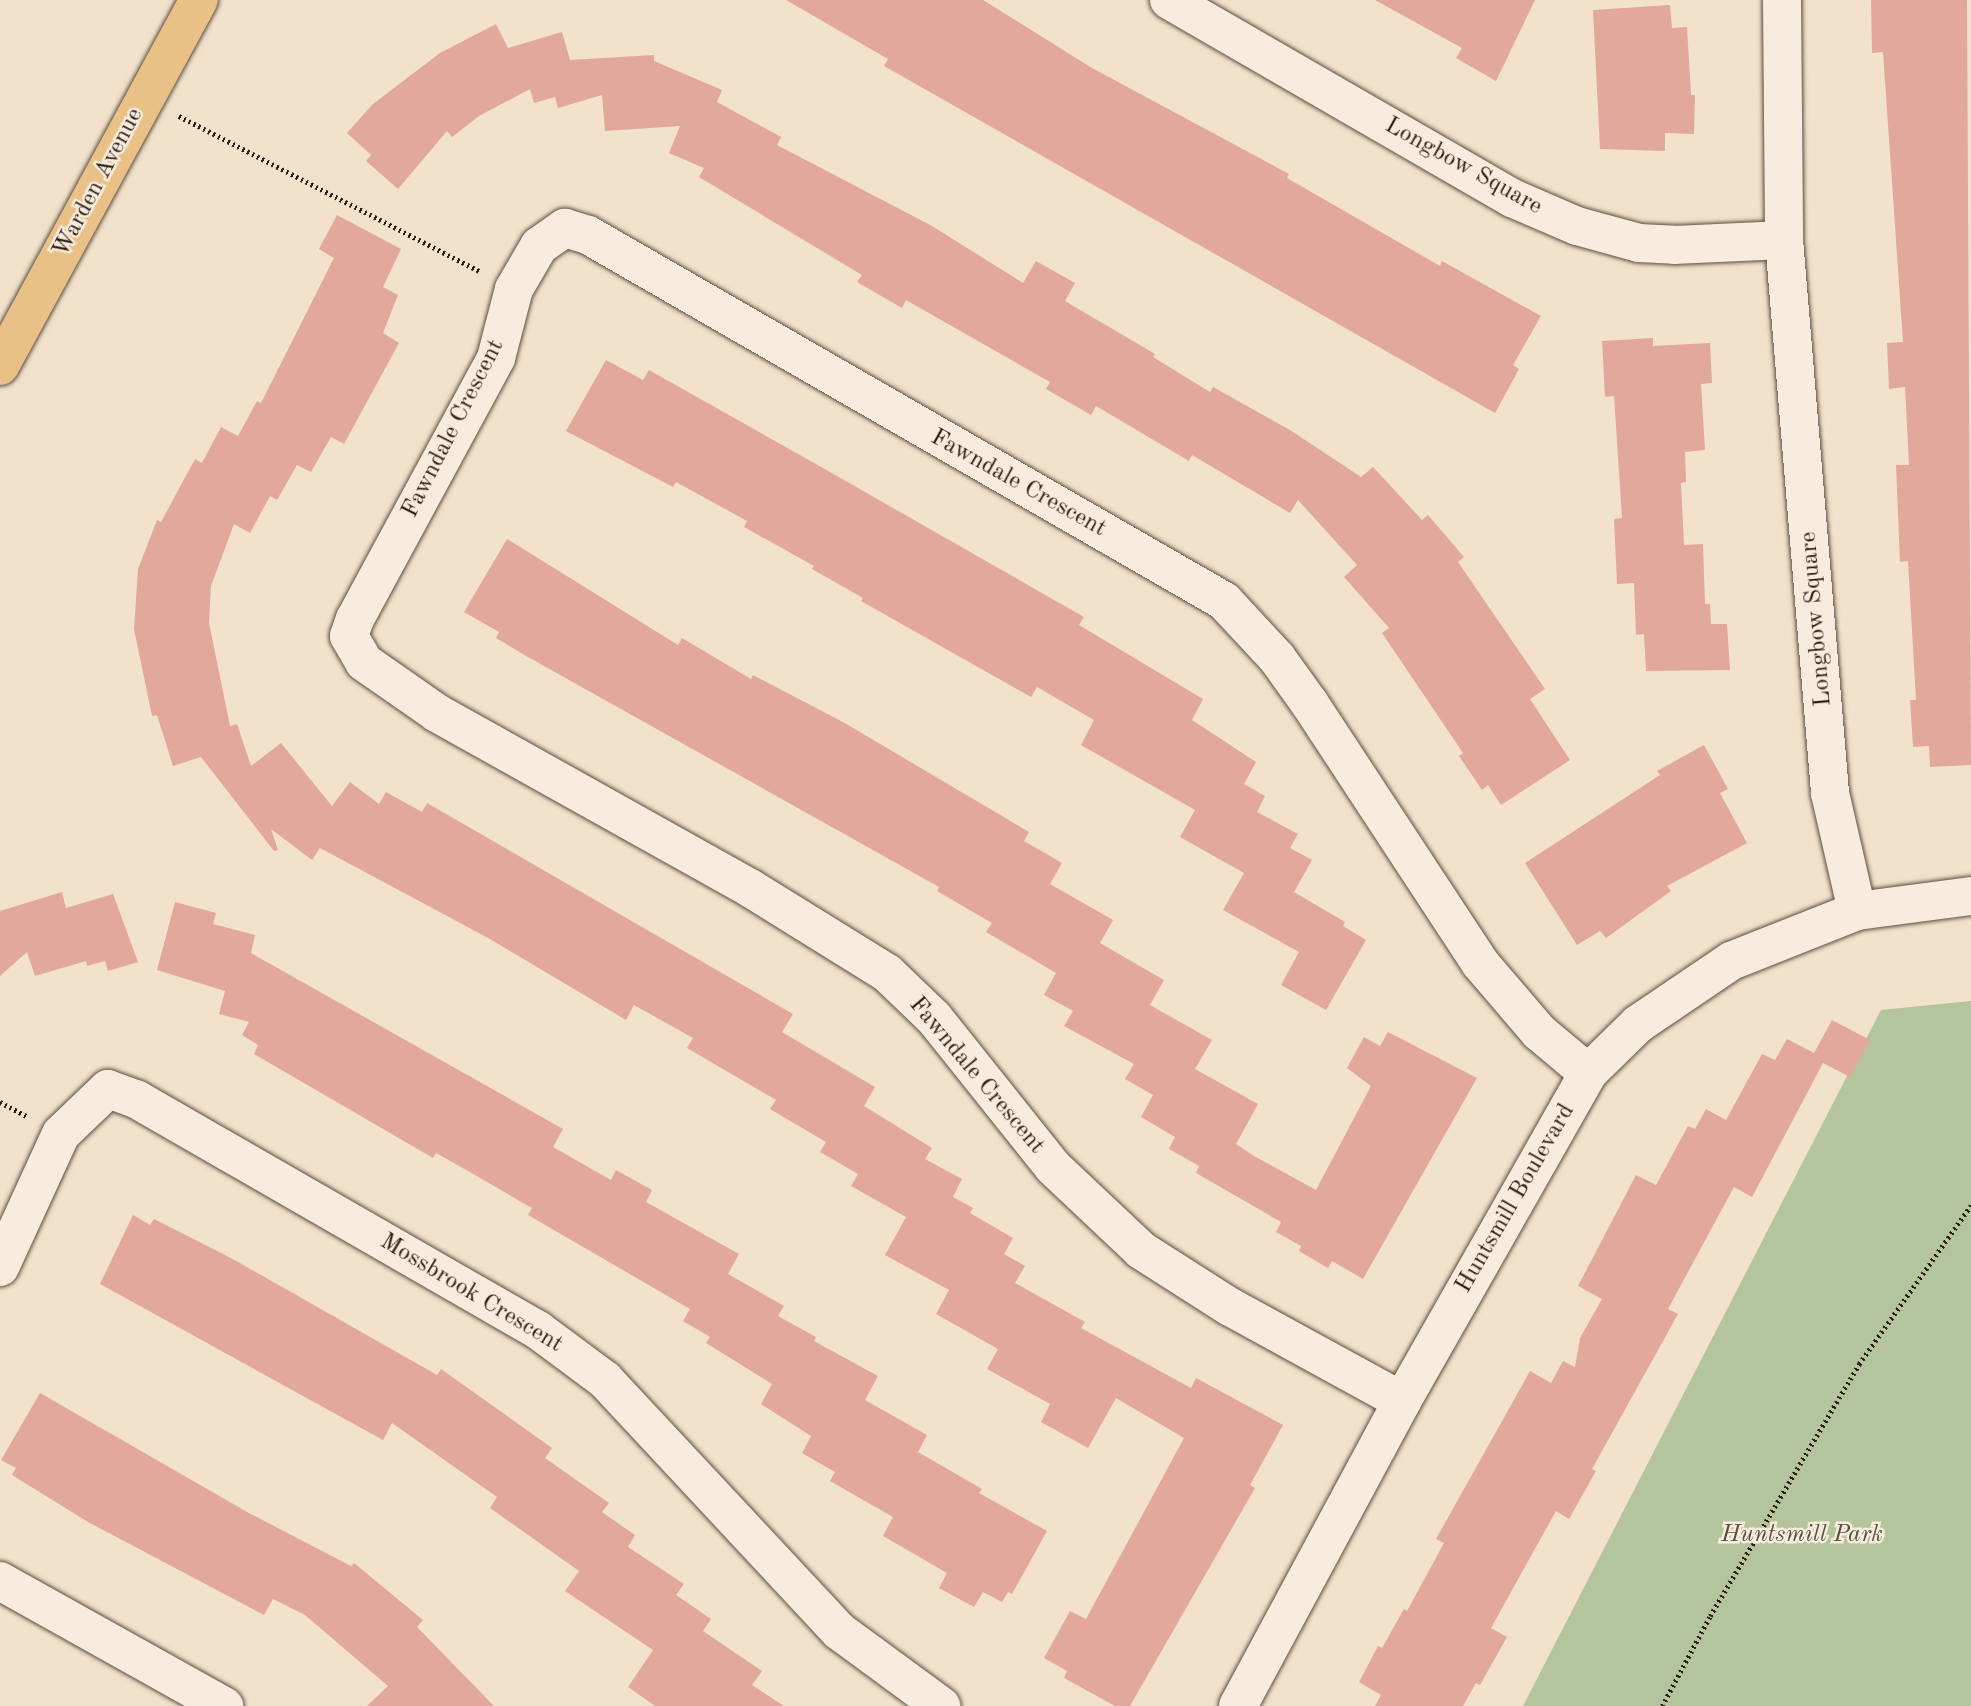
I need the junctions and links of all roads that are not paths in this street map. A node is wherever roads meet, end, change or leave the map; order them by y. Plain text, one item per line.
1 (198, 0) edge
2 (1169, 0) edge
3 (1782, 0) edge
4 (1784, 240) junction
5 (0, 366) edge
6 (1971, 896) edge
7 (1857, 911) junction
8 (1588, 1073) junction
9 (0, 1266) edge
10 (1402, 1401) junction
11 (0, 1581) edge
12 (224, 1706) edge
13 (941, 1706) edge
14 (1238, 1706) edge

1 - 5 main road, Warden Avenue
2 - 4 street, Longbow Square
3 - 4 street, Longbow Square
4 - 7 street, Longbow Square
6 - 7 street, Huntsmill Boulevard
7 - 8 street, Huntsmill Boulevard
8 - 10 street, Huntsmill Boulevard
8 - 10 street, Fawndale Crescent
9 - 13 street, Mossbrook Crescent
10 - 14 street, Huntsmill Boulevard
11 - 12 street

